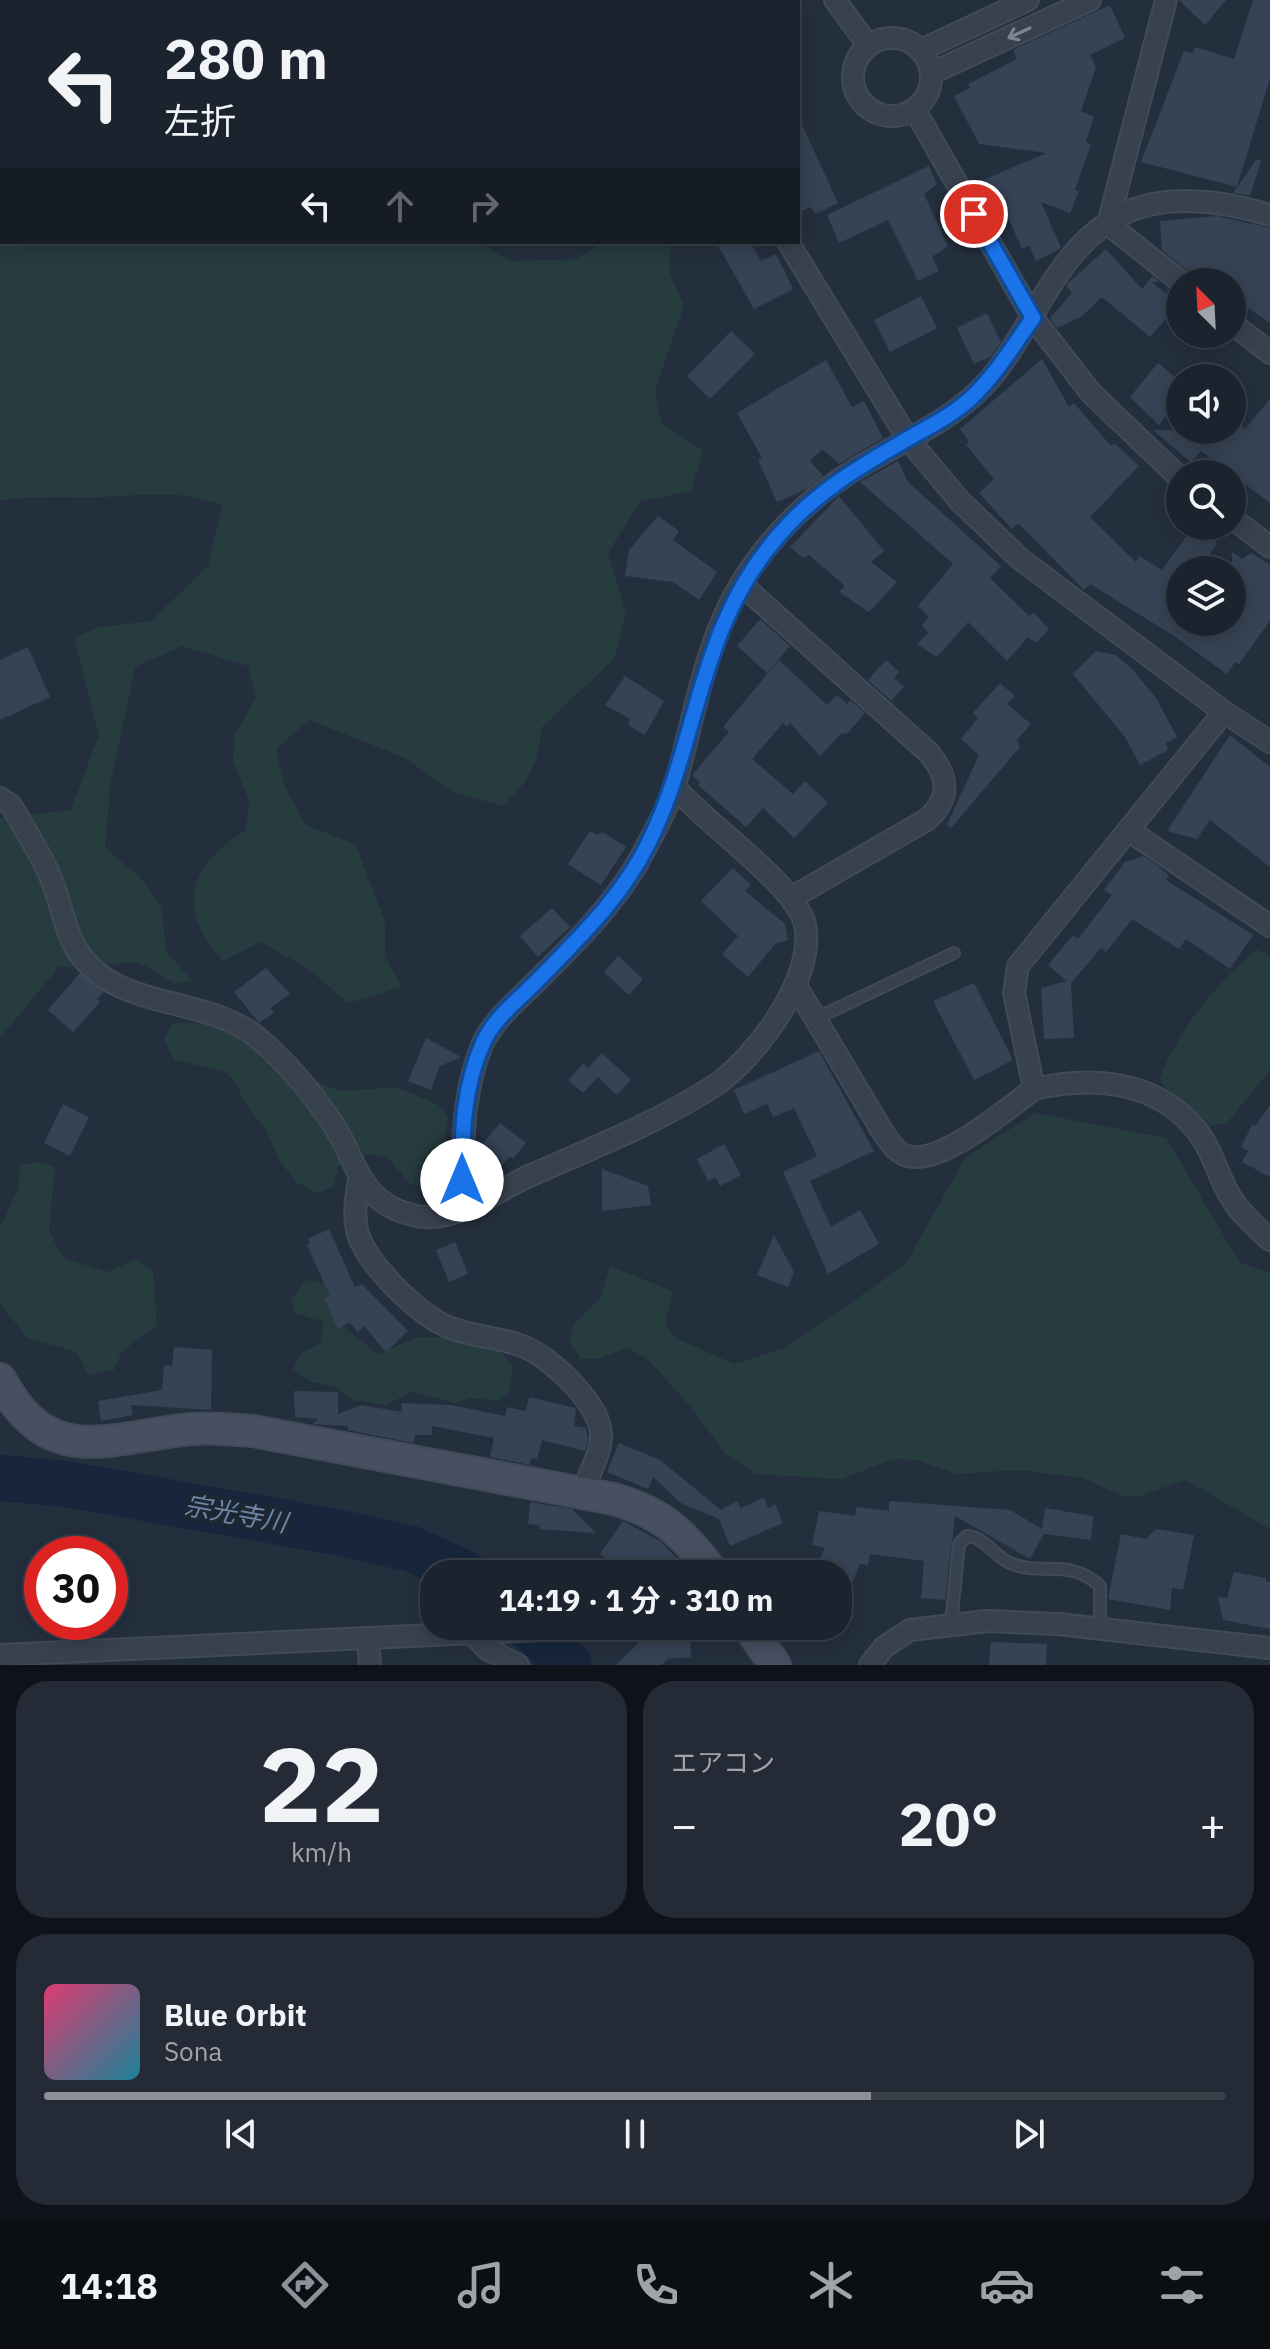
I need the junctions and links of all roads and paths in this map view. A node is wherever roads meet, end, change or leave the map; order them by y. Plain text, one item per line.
1 (835, 0) edge
2 (1028, 0) edge
3 (1090, 0) edge
4 (1166, 0) edge
5 (868, 45) junction
6 (921, 50) junction
7 (932, 73) junction
8 (915, 110) junction
9 (1270, 215) edge
10 (1108, 224) junction
11 (789, 244) edge
12 (1166, 270) edge
13 (1033, 318) junction
14 (1246, 334) edge
15 (1270, 353) edge
16 (908, 439) junction
17 (1166, 466) edge
18 (1246, 529) edge
19 (1270, 547) edge
20 (741, 584) junction
21 (1224, 712) junction
22 (1270, 742) edge
23 (674, 786) junction
24 (0, 798) edge
25 (1128, 830) junction
26 (791, 898) junction
27 (1270, 926) edge
28 (954, 953) dead end
29 (796, 986) junction
30 (817, 1018) junction
31 (1034, 1089) junction
32 (359, 1179) junction
33 (460, 1211) junction
34 (1270, 1240) edge
35 (0, 1379) edge
36 (583, 1492) junction
37 (703, 1560) edge
38 (951, 1624) junction
39 (1100, 1629) junction
40 (420, 1637) edge
41 (368, 1638) junction
42 (483, 1640) edge
43 (758, 1640) edge
44 (1270, 1648) edge
45 (0, 1655) edge
46 (370, 1665) edge
47 (518, 1665) edge
48 (775, 1665) edge
49 (870, 1665) edge

1 - 5 street
2 - 6 street
3 -> 7 street
4 - 10 street
5 - 6 street
5 - 8 street
6 - 7 street
7 - 8 street
8 - 13 street
9 - 10 street
10 - 12 street
10 - 13 street
11 - 16 street
13 - 16 street
13 - 17 street
14 - 15 street
16 - 20 street
16 - 21 street
18 - 19 street
20 - 23 street
20 - 26 street
21 - 22 street
21 - 25 street
23 - 26 street
23 - 33 street
24 - 32 street
25 - 27 street
25 - 31 street
26 - 29 street
28 - 30 lane
29 - 30 street
29 - 33 street
30 - 31 street
31 - 34 street
32 - 33 street
32 - 36 street
35 - 36 street
36 - 37 street
38 - 39 street
38 - 39 lane
38 - 49 street
39 - 44 street
40 - 41 street
41 - 45 street
41 - 46 street
42 - 47 street
43 - 48 street

